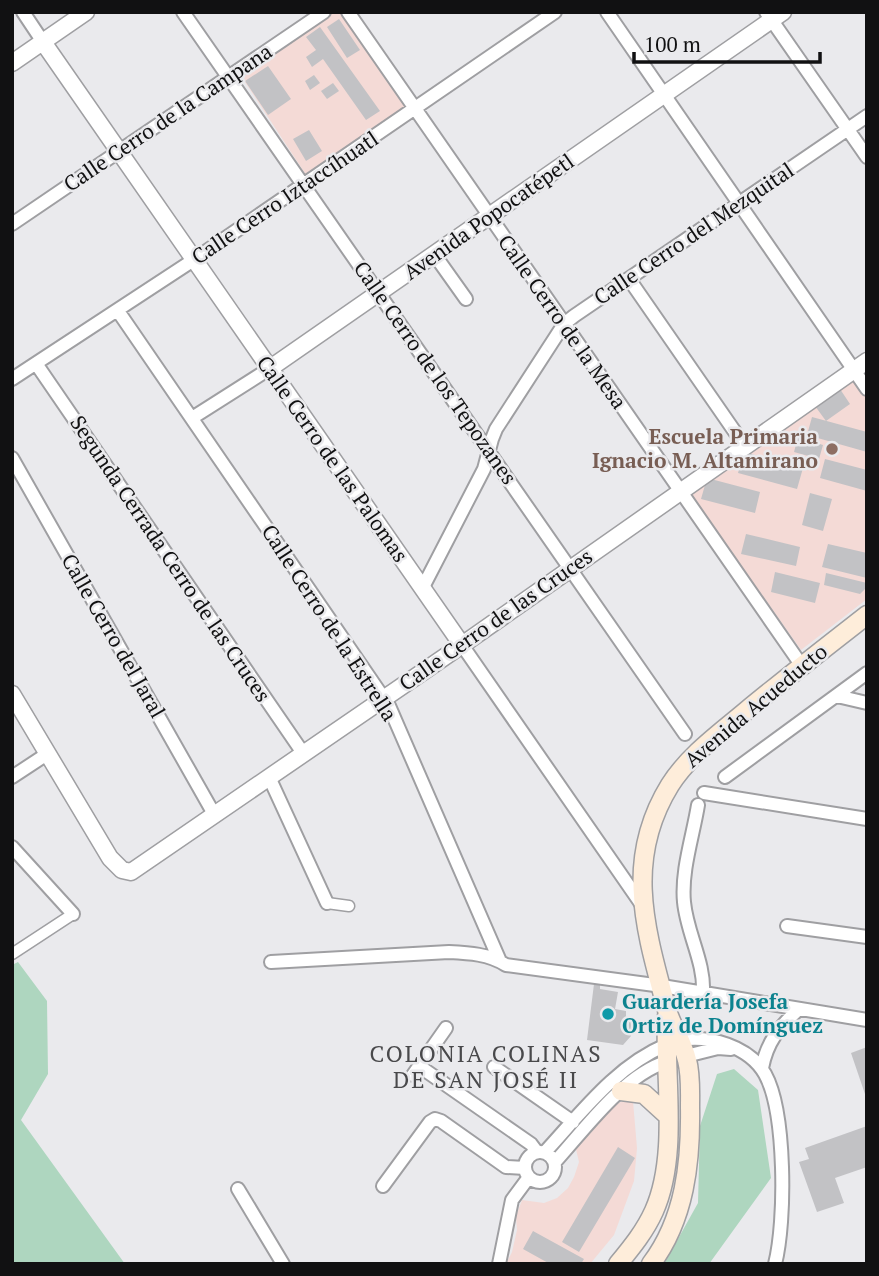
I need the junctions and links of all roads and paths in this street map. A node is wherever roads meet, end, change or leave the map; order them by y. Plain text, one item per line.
1 (23, 12) edge
2 (86, 12) edge
3 (183, 12) edge
4 (324, 12) edge
5 (348, 12) edge
6 (555, 12) edge
7 (607, 12) edge
8 (773, 15) edge
9 (43, 42) junction
10 (12, 64) edge
11 (228, 76) junction
12 (664, 95) junction
13 (415, 109) junction
14 (867, 116) edge
15 (847, 129) junction
16 (119, 151) junction
17 (867, 157) edge
18 (304, 184) junction
19 (739, 203) junction
20 (489, 217) junction
21 (12, 224) edge
22 (434, 254) junction
23 (195, 259) junction
24 (629, 279) junction
25 (379, 293) junction
26 (466, 299) dead end
27 (118, 311) junction
28 (564, 324) junction
29 (37, 365) junction
30 (860, 366) edge
31 (269, 369) junction
32 (12, 379) edge
33 (867, 389) edge
34 (192, 418) junction
35 (744, 445) junction
36 (489, 450) junction
37 (12, 458) edge
38 (681, 492) junction
39 (570, 568) junction
40 (422, 589) junction
41 (867, 615) edge
42 (462, 645) junction
43 (802, 666) junction
44 (867, 673) edge
45 (12, 695) edge
46 (837, 696) junction
47 (384, 699) junction
48 (867, 703) edge
49 (685, 734) dead end
50 (303, 753) junction
51 (47, 754) junction
52 (12, 776) edge
53 (269, 777) junction
54 (724, 777) dead end
55 (214, 814) junction
56 (867, 818) edge
57 (12, 847) edge
58 (327, 903) joint
59 (643, 905) junction
60 (349, 906) dead end
61 (73, 914) joint
62 (787, 926) dead end
63 (867, 937) edge
64 (12, 954) edge
65 (499, 959) junction
66 (271, 961) dead end
67 (662, 986) junction
68 (703, 993) junction
69 (799, 1009) junction
70 (867, 1020) edge
71 (446, 1028) dead end
72 (674, 1051) junction
73 (494, 1067) dead end
74 (762, 1069) junction
75 (621, 1091) junction
76 (667, 1115) junction
77 (573, 1122) junction
78 (546, 1155) junction
79 (527, 1172) junction
80 (383, 1186) dead end
81 (238, 1189) dead end
82 (283, 1264) edge
83 (499, 1264) edge
84 (618, 1264) edge
85 (651, 1264) edge
86 (775, 1264) edge

1 - 9 street, Calle Cerro de las Palomas
2 - 9 street
3 - 11 street, Calle Cerro de los Tepozanes
4 - 11 street, Calle Cerro de la Campana
5 - 13 street, Calle Cerro de la Mesa
6 - 13 street, Calle Cerro Iztaccíhuatl
7 - 12 street
8 - 12 street, Avenida Popocatépetl
8 - 15 street
9 - 10 street
9 - 16 street, Calle Cerro de las Palomas
11 - 16 street, Calle Cerro de la Campana
11 - 18 street, Calle Cerro de los Tepozanes
12 - 19 street
12 - 20 street, Avenida Popocatépetl
13 - 18 street, Calle Cerro Iztaccíhuatl
13 - 20 street, Calle Cerro de la Mesa
14 - 15 street, Calle Cerro del Mezquital
15 - 17 street
15 - 19 street, Calle Cerro del Mezquital
16 - 21 street, Calle Cerro de la Campana
16 - 23 street, Calle Cerro de las Palomas
18 - 23 street, Calle Cerro Iztaccíhuatl
18 - 25 street, Calle Cerro de los Tepozanes
19 - 24 street, Calle Cerro del Mezquital
19 - 30 street
20 - 22 street, Avenida Popocatépetl
20 - 28 street, Calle Cerro de la Mesa
22 - 25 street, Avenida Popocatépetl
22 - 26 street
23 - 27 street, Calle Cerro Iztaccíhuatl
23 - 31 street, Calle Cerro de las Palomas
24 - 28 street, Calle Cerro del Mezquital
24 - 35 street
25 - 31 street, Avenida Popocatépetl
25 - 36 street, Calle Cerro de los Tepozanes
27 - 29 street, Calle Cerro Iztaccíhuatl
27 - 34 street, Calle Cerro de la Estrella
28 - 36 street, Calle Cerro del Mezquital
28 - 38 street, Calle Cerro de la Mesa
29 - 32 street, Calle Cerro Iztaccíhuatl
29 - 50 street, Segunda Cerrada Cerro de las Cruces
30 - 33 street
30 - 35 street, Calle Cerro de las Cruces
31 - 34 street, Avenida Popocatépetl
31 - 40 street, Calle Cerro de las Palomas
34 - 47 street, Calle Cerro de la Estrella
35 - 38 street, Calle Cerro de las Cruces
36 - 39 street, Calle Cerro de los Tepozanes
36 - 40 street, Calle Cerro del Mezquital
37 - 55 street, Calle Cerro del Jaral
38 - 39 street, Calle Cerro de las Cruces
38 - 43 street, Calle Cerro de la Mesa
39 - 42 street, Calle Cerro de las Cruces
39 - 49 street, Calle Cerro de los Tepozanes
40 - 42 street, Calle Cerro de las Palomas
41 - 43 main road, Avenida Acueducto
42 - 47 street, Calle Cerro de las Cruces
42 - 59 street, Calle Cerro de las Palomas
43 - 59 main road, Avenida Acueducto
44 - 46 street, Avenida Acueducto
45 - 51 street
46 - 48 street
46 - 54 street, Avenida Acueducto
47 - 50 street, Calle Cerro de las Cruces
47 - 65 street, Calle Cerro de la Estrella
50 - 53 street, Calle Cerro de las Cruces
51 - 52 street
51 - 55 street, Calle Cerro de las Cruces
53 - 55 street, Calle Cerro de las Cruces
53 - 58 street
56 - 68 street
57 - 61 street
58 - 60 street
59 - 67 main road, Avenida Acueducto
61 - 64 street
62 - 63 street
65 - 66 street
65 - 67 street
67 - 68 street
67 - 72 main road, Avenida Acueducto
68 - 69 street
69 - 70 street
69 - 74 street
71 - 78 street
72 - 74 street
72 - 75 street
72 - 76 main road
72 - 77 street
72 - 85 main road
73 - 77 street
74 - 86 street
75 - 76 main road
75 - 78 street
76 - 84 main road
77 - 78 street
78 - 79 street
78 - 79 street
79 - 80 street
79 - 83 street
81 - 82 street

